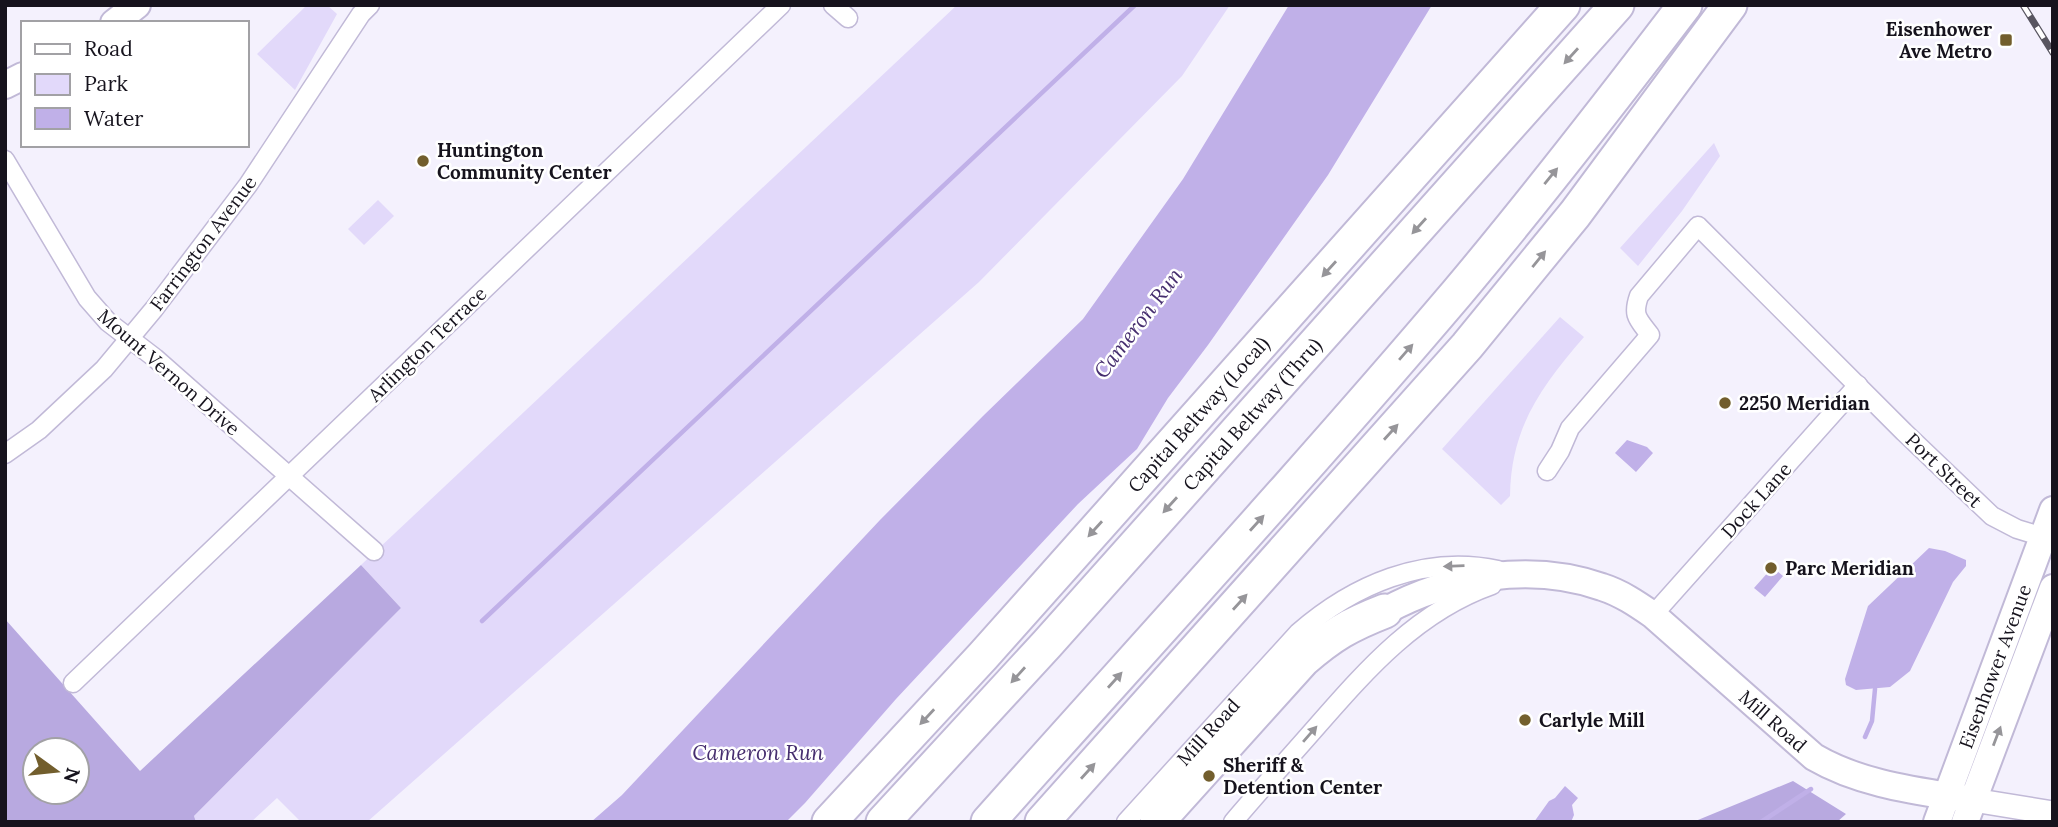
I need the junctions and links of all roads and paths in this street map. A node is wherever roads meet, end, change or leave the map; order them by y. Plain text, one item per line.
1 (138, 5) edge
2 (370, 5) edge
3 (781, 5) edge
4 (833, 5) edge
5 (1540, 5) edge
6 (1563, 5) edge
7 (1617, 5) edge
8 (1685, 5) edge
9 (1730, 5) edge
10 (848, 19) dead end
11 (117, 21) edge
12 (21, 77) edge
13 (5, 85) edge
14 (5, 160) edge
15 (1423, 164) junction
16 (129, 338) junction
17 (1858, 384) junction
18 (5, 454) edge
19 (1547, 471) dead end
20 (289, 476) junction
21 (2053, 510) edge
22 (2048, 539) edge
23 (374, 551) dead end
24 (1522, 575) junction
25 (2053, 588) edge
26 (1385, 611) joint
27 (1653, 615) junction
28 (73, 683) dead end
29 (1283, 696) junction
30 (1961, 806) edge
31 (2053, 813) edge
32 (829, 822) edge
33 (883, 822) edge
34 (988, 822) edge
35 (1042, 822) edge
36 (1126, 822) edge
37 (1157, 822) edge
38 (1185, 822) edge
39 (1233, 822) edge
40 (1937, 822) edge

1 - 11 main road
2 - 16 street, Farrington Avenue
3 - 20 street, Arlington Terrace
4 - 10 street
5 - 15 highway
6 - 15 highway, Capital Beltway (Local)
7 -> 33 highway, Capital Beltway (Thru)
34 -> 8 highway
35 -> 9 highway
12 - 13 main road
14 - 16 street, Mount Vernon Drive
15 -> 32 highway, Capital Beltway (Local)
16 - 18 street, Farrington Avenue
16 - 20 street, Mount Vernon Drive
17 - 19 street, Port Street
17 - 22 street, Port Street
17 - 27 street, Dock Lane
20 - 23 street, Mount Vernon Drive
20 - 28 street, Arlington Terrace
21 - 22 main road, Eisenhower Avenue
22 - 30 main road, Eisenhower Avenue
24 - 26 main road, Mill Road
24 - 27 main road, Mill Road
24 -> 36 street, Mill Road
39 -> 24 street, Mill Road
30 -> 25 main road, Eisenhower Avenue
26 - 29 highway
27 - 30 main road, Mill Road
29 - 37 highway
29 - 38 highway
30 - 31 street, Mill Road
30 - 40 main road, Eisenhower Avenue

